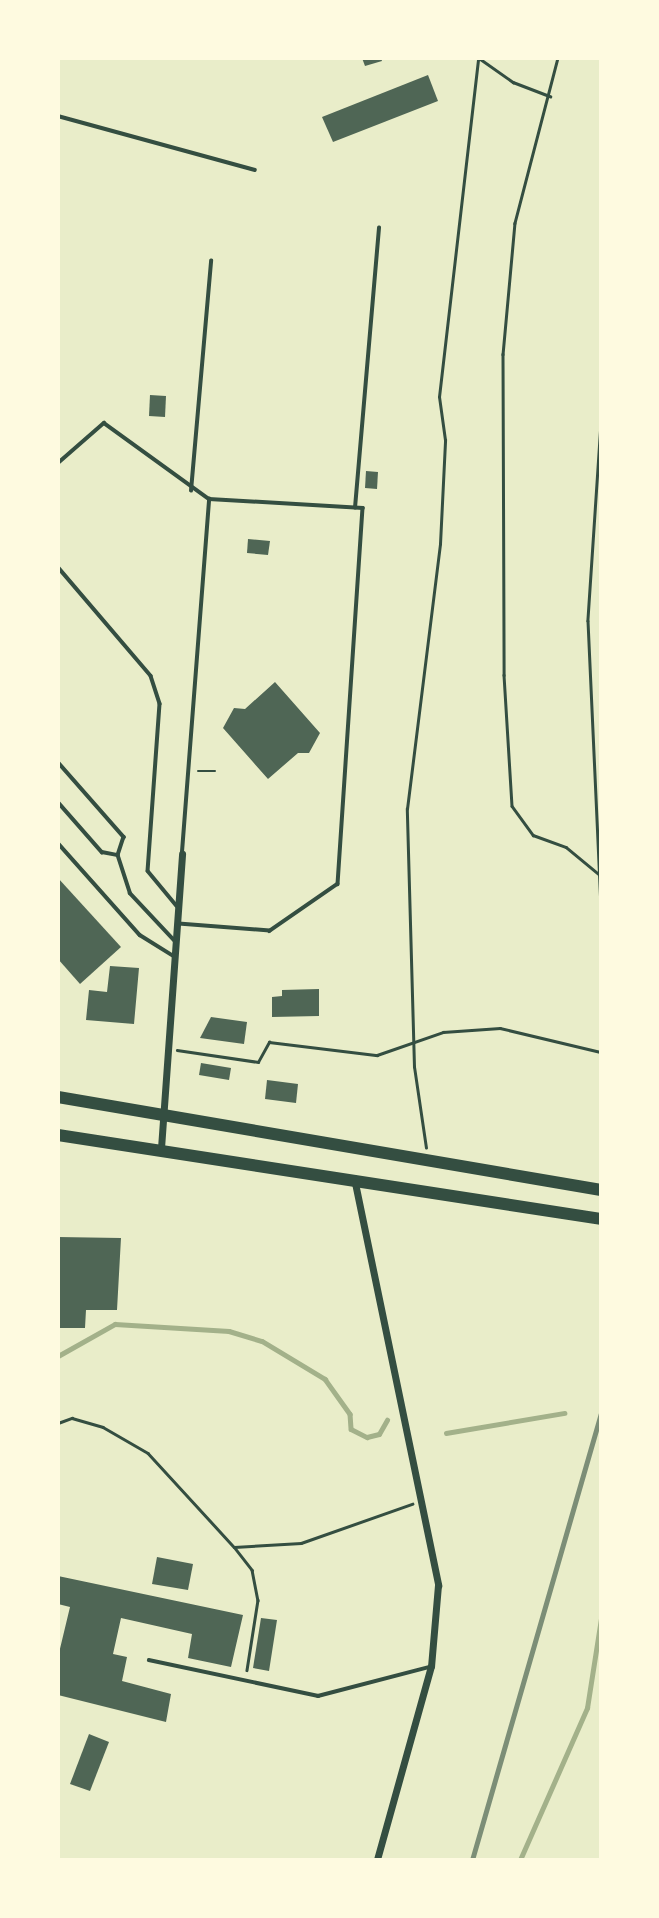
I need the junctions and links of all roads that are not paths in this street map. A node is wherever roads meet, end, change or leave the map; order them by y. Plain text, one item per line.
1 (58, 116) edge
2 (255, 170) dead end
3 (379, 228) dead end
4 (211, 261) dead end
5 (58, 463) edge
6 (191, 491) junction
7 (209, 499) junction
8 (355, 508) junction
9 (58, 567) edge
10 (58, 762) edge
11 (58, 802) edge
12 (58, 843) edge
13 (182, 854) joint
14 (118, 855) junction
15 (178, 907) junction
16 (177, 923) junction
17 (175, 941) junction
18 (173, 956) junction
19 (58, 1097) edge
20 (162, 1112) junction
21 (58, 1135) edge
22 (161, 1147) junction
23 (354, 1178) junction
24 (601, 1189) edge
25 (601, 1220) edge
26 (149, 1660) dead end
27 (431, 1666) junction
28 (377, 1860) edge

1 - 2 lane
3 - 8 lane
4 - 6 lane
5 - 6 lane
6 - 7 lane
7 - 8 lane
7 - 13 lane
8 - 16 lane
9 - 15 lane
10 - 14 lane
11 - 14 lane
12 - 18 lane
13 - 15 street
14 - 17 lane
15 - 16 street
16 - 17 street
17 - 18 street
18 - 20 street
19 - 20 highway
20 - 22 street
20 - 24 highway
21 - 22 highway
22 - 23 highway
23 - 25 highway
23 - 27 street
26 - 27 lane
27 - 28 street

